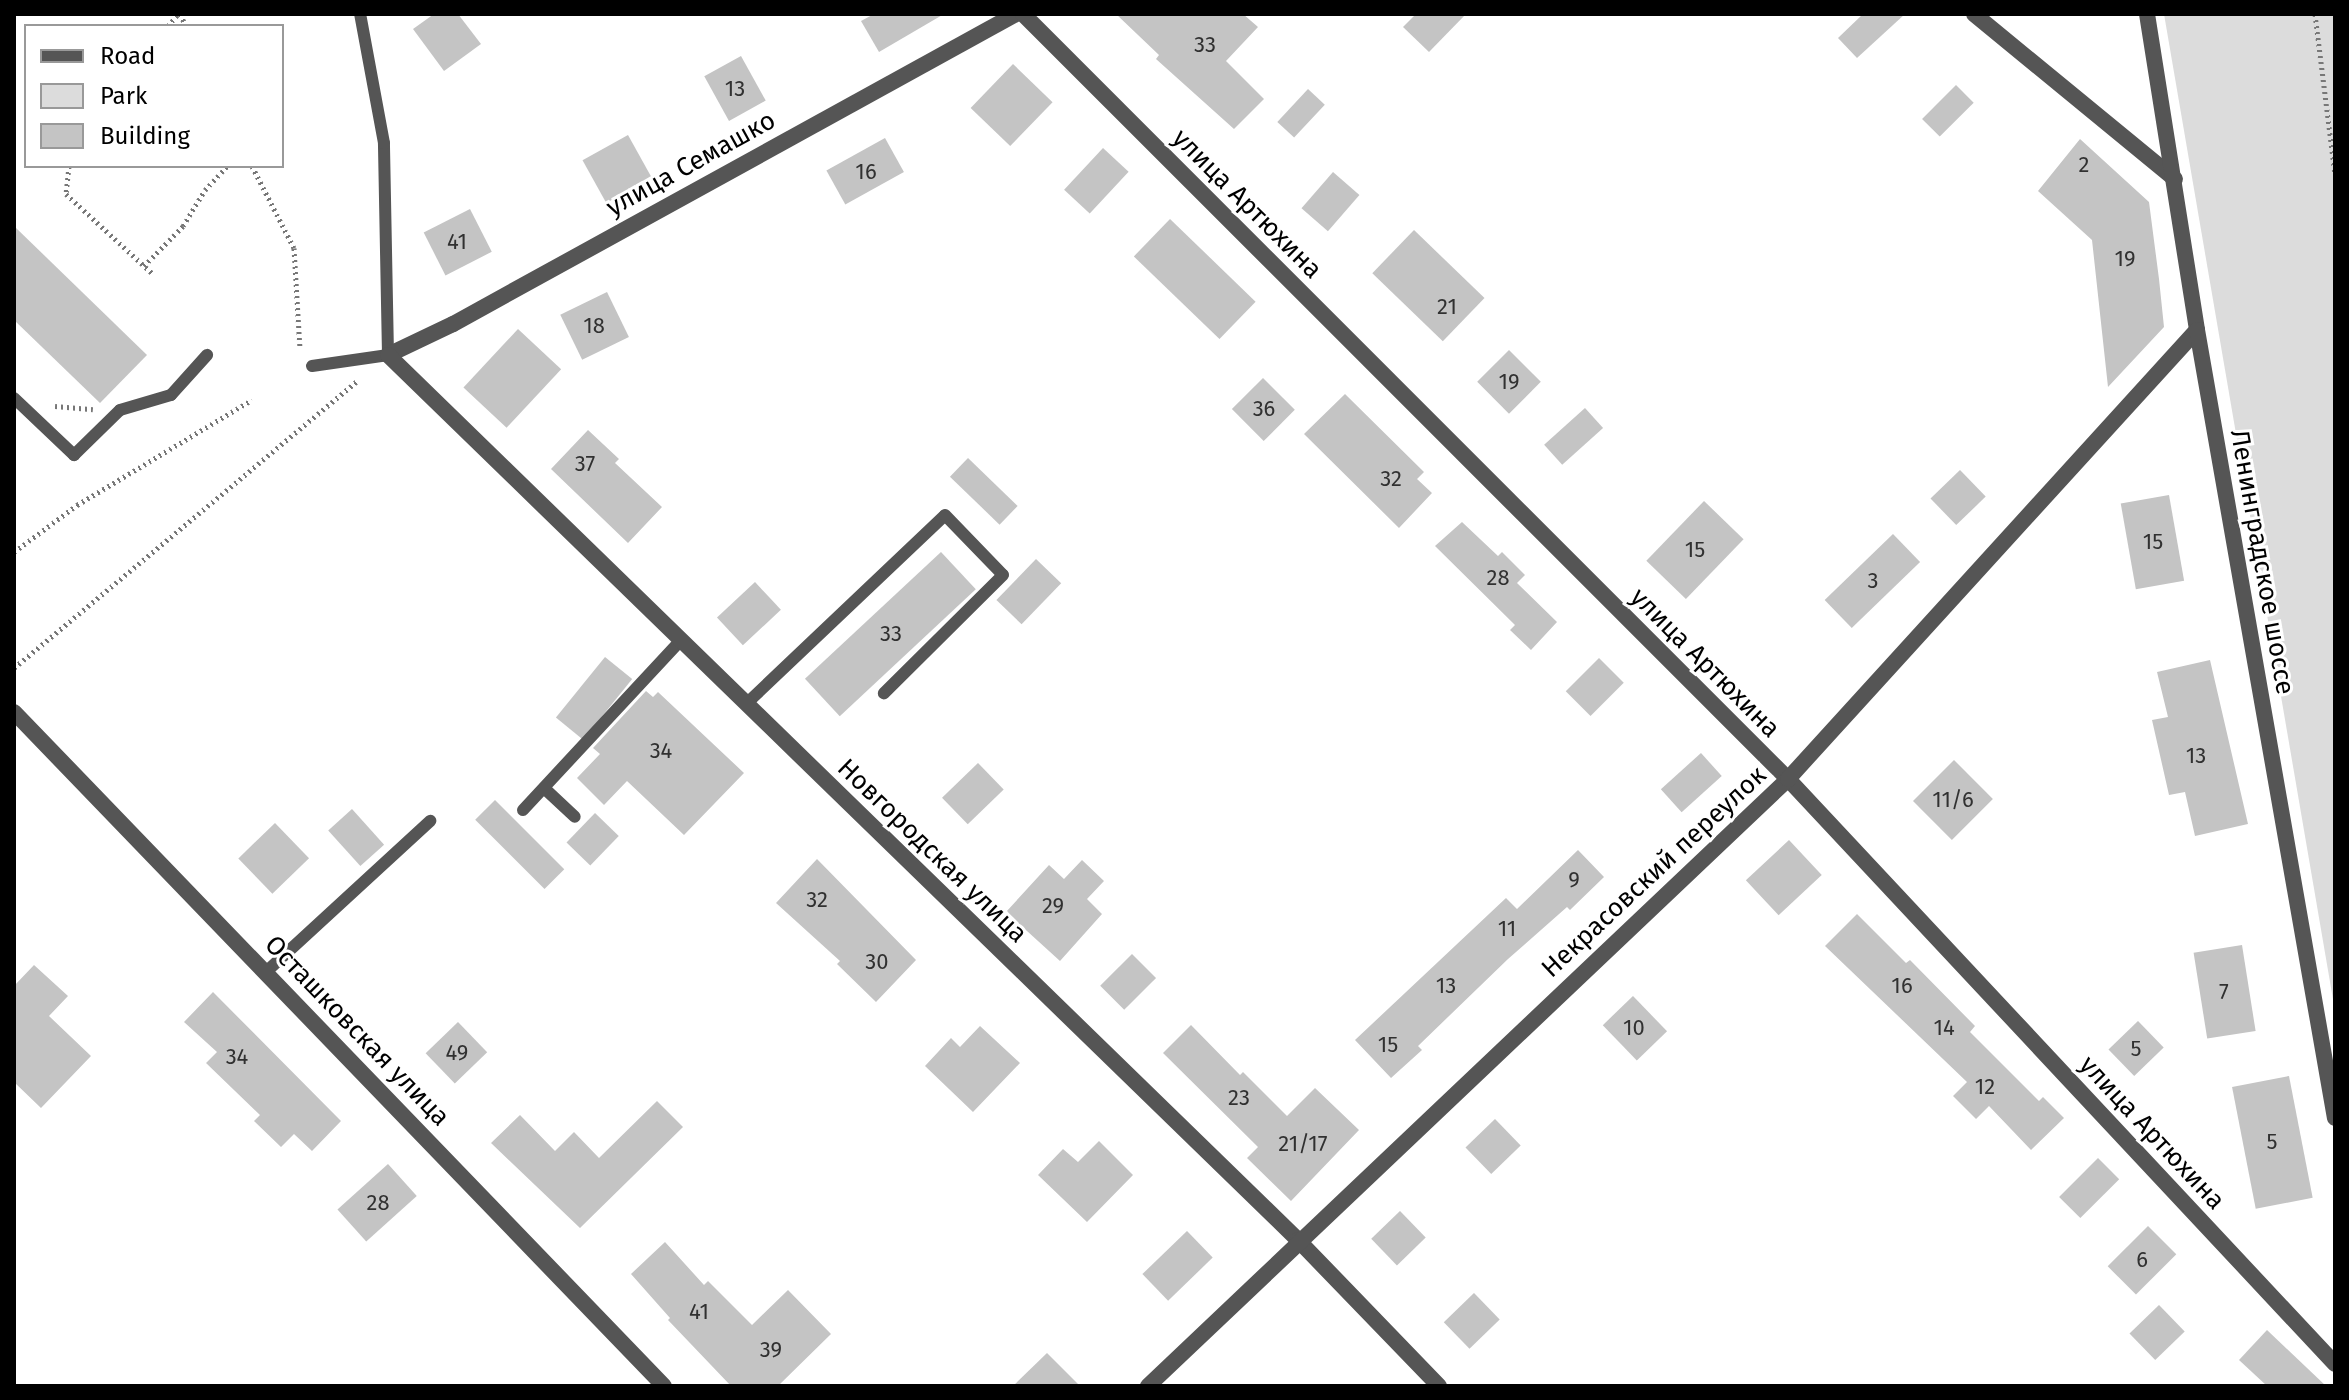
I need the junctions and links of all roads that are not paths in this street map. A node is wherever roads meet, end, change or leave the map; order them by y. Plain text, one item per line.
1 (360, 14) edge
2 (1016, 14) edge
3 (1023, 14) edge
4 (1974, 14) edge
5 (2147, 14) edge
6 (2175, 179) junction
7 (2197, 330) junction
8 (207, 355) dead end
9 (388, 355) junction
10 (312, 366) dead end
11 (17, 401) edge
12 (681, 640) junction
13 (884, 693) dead end
14 (746, 704) junction
15 (14, 712) edge
16 (1788, 779) junction
17 (544, 788) junction
18 (523, 810) dead end
19 (575, 817) dead end
20 (430, 821) dead end
21 (267, 971) junction
22 (2335, 1118) edge
23 (1298, 1240) junction
24 (2335, 1364) edge
25 (664, 1386) edge
26 (1148, 1386) edge
27 (1439, 1386) edge

1 - 9 lane
2 - 9 street, улица Семашко
3 - 16 street, улица Артюхина
4 - 6 street
5 - 6 street, Ленинградское шоссе
6 - 7 street, Ленинградское шоссе
7 - 16 street, Некрасовский переулок
7 - 22 street, Ленинградское шоссе
8 - 11 lane
9 - 10 lane
9 - 12 street, Новгородская улица
12 - 14 street, Новгородская улица
12 - 17 lane
13 - 14 lane
14 - 23 street, Новгородская улица
15 - 21 street, Осташковская улица
16 - 23 street, Некрасовский переулок
16 - 24 street, улица Артюхина
17 - 18 lane
17 - 19 lane
20 - 21 lane
21 - 25 street, Осташковская улица
23 - 26 street, Некрасовский переулок
23 - 27 street, Новгородская улица

